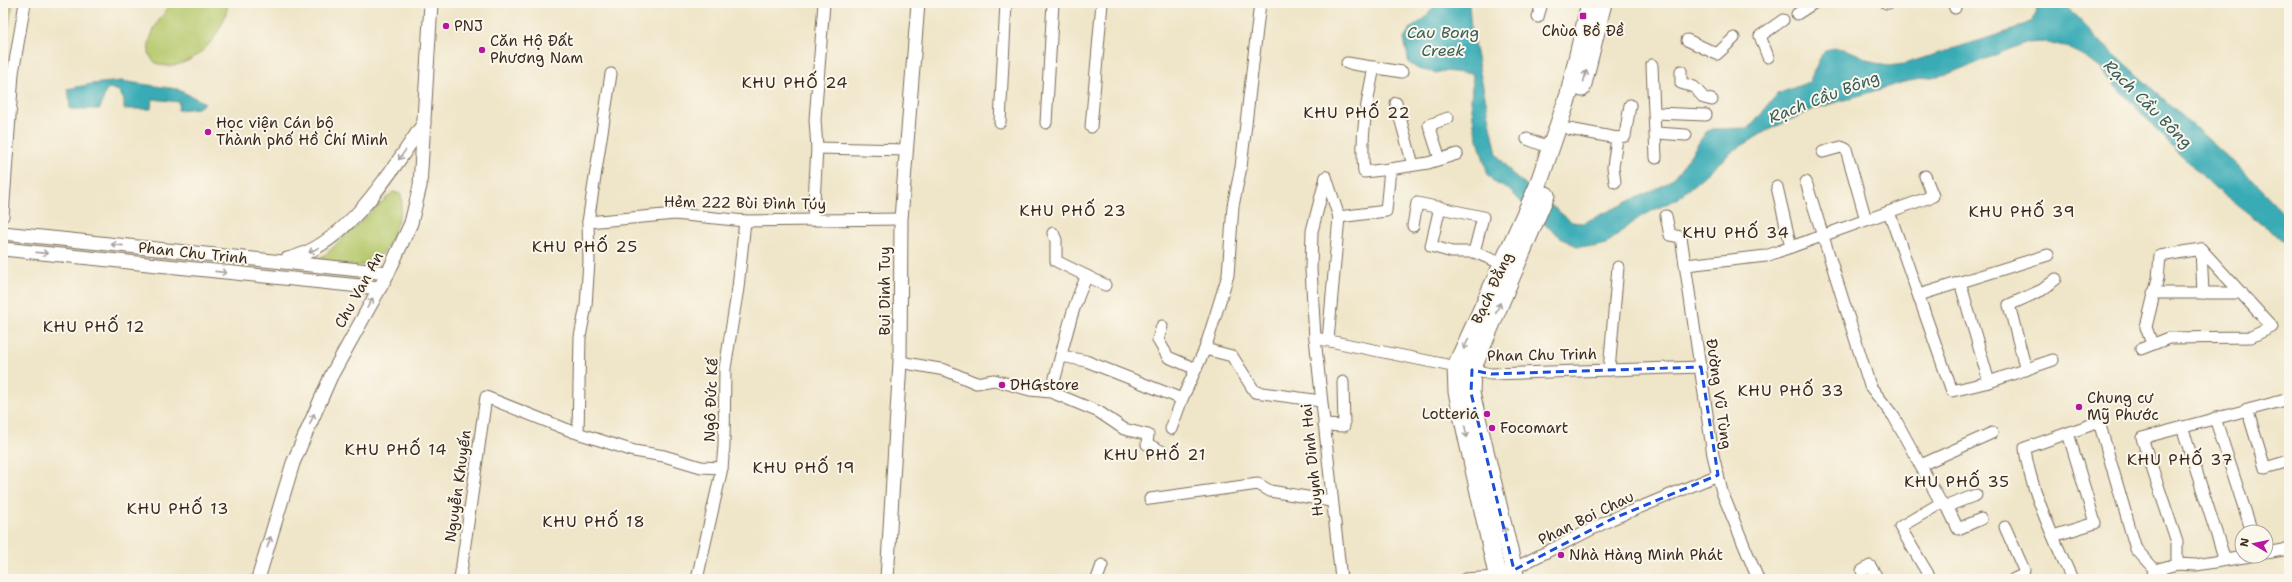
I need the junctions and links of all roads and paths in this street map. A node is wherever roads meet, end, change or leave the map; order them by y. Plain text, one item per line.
1 (25, 3) edge
2 (430, 3) edge
3 (918, 3) edge
4 (1006, 3) edge
5 (1053, 3) edge
6 (1102, 3) edge
7 (1260, 3) edge
8 (1542, 3) edge
9 (1590, 3) edge
10 (1603, 3) edge
11 (1814, 3) edge
12 (823, 7) edge
13 (1797, 14) dead end
14 (1538, 17) dead end
15 (1783, 20) dead end
16 (1734, 38) dead end
17 (1687, 40) dead end
18 (1768, 57) dead end
19 (1347, 63) dead end
20 (1652, 65) dead end
21 (1374, 67) junction
22 (1681, 70) dead end
23 (1402, 72) dead end
24 (611, 74) dead end
25 (1712, 100) dead end
26 (1396, 103) dead end
27 (1630, 105) dead end
28 (1655, 113) junction
29 (1706, 115) dead end
30 (1448, 118) dead end
31 (1000, 122) dead end
32 (424, 123) junction
33 (1046, 123) dead end
34 (1091, 126) dead end
35 (1569, 129) junction
36 (1656, 133) junction
37 (1686, 135) dead end
38 (1617, 138) junction
39 (1527, 139) dead end
40 (817, 148) junction
41 (1551, 148) junction
42 (907, 150) junction
43 (1823, 152) dead end
44 (1457, 154) dead end
45 (1656, 158) dead end
46 (1440, 159) junction
47 (1413, 165) junction
48 (1390, 169) junction
49 (1925, 176) dead end
50 (1615, 182) dead end
51 (1806, 182) dead end
52 (1777, 187) dead end
53 (1542, 190) junction
54 (1440, 207) junction
55 (1889, 212) junction
56 (3, 216) edge
57 (1666, 216) dead end
58 (1339, 217) junction
59 (901, 219) junction
60 (813, 220) junction
61 (1866, 220) junction
62 (744, 221) junction
63 (588, 222) junction
64 (1529, 222) junction
65 (1413, 226) dead end
66 (3, 233) edge
67 (1053, 233) dead end
68 (1823, 236) junction
69 (1791, 247) junction
70 (3, 249) edge
71 (2201, 249) junction
72 (184, 252) junction
73 (1474, 252) junction
74 (2048, 254) dead end
75 (278, 261) junction
76 (1503, 264) junction
77 (1686, 265) junction
78 (1618, 267) dead end
79 (182, 268) junction
80 (388, 273) junction
81 (1087, 276) junction
82 (2056, 279) dead end
83 (1960, 282) junction
84 (1105, 285) dead end
85 (379, 288) junction
86 (2153, 293) junction
87 (2203, 293) junction
88 (2242, 293) junction
89 (1918, 295) junction
90 (1162, 326) dead end
91 (1315, 338) junction
92 (1328, 340) junction
93 (2152, 344) junction
94 (1205, 349) junction
95 (2141, 349) dead end
96 (1062, 356) junction
97 (2053, 360) dead end
98 (900, 362) junction
99 (1701, 367) junction
100 (1464, 368) junction
101 (1196, 369) junction
102 (1609, 370) junction
103 (2026, 370) junction
104 (1343, 382) dead end
105 (1989, 382) junction
106 (1051, 392) junction
107 (1182, 398) junction
108 (2289, 399) edge
109 (1321, 401) junction
110 (2247, 409) junction
111 (2215, 418) junction
112 (1324, 425) junction
113 (2182, 427) junction
114 (1171, 429) dead end
115 (578, 433) junction
116 (1992, 433) dead end
117 (2068, 433) junction
118 (1163, 452) dead end
119 (2289, 461) edge
120 (1921, 465) junction
121 (722, 468) junction
122 (1718, 475) junction
123 (1976, 495) dead end
124 (1150, 499) dead end
125 (1331, 501) junction
126 (1944, 504) junction
127 (1981, 518) dead end
128 (2249, 524) edge
129 (2005, 527) dead end
130 (2053, 536) junction
131 (2289, 547) edge
132 (2274, 552) edge
133 (2234, 559) edge
134 (2225, 560) junction
135 (2177, 564) junction
136 (1102, 565) dead end
137 (1862, 571) dead end
138 (1515, 574) edge
139 (2153, 574) edge
140 (1498, 578) edge
141 (258, 579) edge
142 (460, 579) edge
143 (697, 579) edge
144 (887, 579) edge
145 (1097, 579) edge
146 (1341, 579) edge
147 (1465, 579) edge
148 (1758, 579) edge
149 (1878, 579) edge
150 (1931, 579) edge
151 (2014, 579) edge
152 (2072, 579) edge

1 - 56 street
2 - 32 street, Chu Van An
3 - 42 street, Bui Dinh Tuy
4 - 31 street
5 - 33 street
6 - 34 street
7 - 94 street
8 - 14 street
9 - 41 main road, Bạch Đằng
35 -> 10 main road, Bạch Đằng
11 - 13 street
12 - 40 street
15 - 18 street
16 - 17 street
19 - 21 street
20 - 28 street
21 - 23 street
21 - 48 street
22 - 25 street
24 - 63 street
26 - 47 street
27 - 38 street
28 - 29 street
28 - 36 street
30 - 46 street
32 -> 75 street, Phan Chu Trinh
32 - 80 street, Chu Van An
35 - 38 street
35 - 53 main road, Bạch Đằng
36 - 37 street
36 - 45 street
38 - 50 street
39 - 41 street
40 - 42 street
40 - 60 street
41 - 53 main road, Bạch Đằng
42 - 59 street, Bui Dinh Tuy
43 - 61 street
44 - 46 street
46 - 47 street
47 - 48 street
48 - 58 street
49 - 55 street
51 - 68 street
52 - 69 street
53 - 64 main road, Bạch Đằng
54 - 65 street
54 - 73 street
54 - 73 street
55 - 61 street
55 - 89 street
57 - 77 street, Đường Vũ Tùng
58 - 91 street, Huynh Dinh Hai
58 - 92 street
59 - 60 street, Hẻm 222 Bùi Đình Túy
59 - 98 street, Bui Dinh Tuy
60 - 62 street, Hẻm 222 Bùi Đình Túy
61 - 68 street
62 - 63 street, Hẻm 222 Bùi Đình Túy
62 - 121 street, Ngô Đức Kế
63 - 115 street
64 - 76 main road, Bạch Đằng
100 -> 64 main road, Bạch Đằng
72 -> 66 street, Phan Chu Trinh
67 - 81 street
68 - 69 street
68 - 120 street
69 - 77 street
70 -> 79 street, Phan Chu Trinh
71 - 86 street
71 - 87 street
71 - 88 street
72 - 75 street, Phan Chu Trinh
72 - 79 street
73 - 76 street
74 - 83 street
75 - 80 street, Phan Chu Trinh
76 -> 100 main road, Bạch Đằng
77 - 99 street, Đường Vũ Tùng
78 - 102 street
79 -> 85 street, Phan Chu Trinh
80 - 85 street, Chu Van An
81 - 84 street
81 - 96 street
82 - 103 street
83 - 89 street
83 - 105 street
141 -> 85 street, Chu Van An
86 - 87 street
86 - 93 street
87 - 88 street
88 - 93 street
89 - 105 street
90 - 101 street
91 - 92 street, Phan Chu Trinh
91 - 109 street, Huynh Dinh Hai
92 - 100 street, Phan Chu Trinh
93 - 95 street
94 - 101 street
94 - 109 street
96 - 106 street
96 - 107 street
97 - 103 street
98 - 106 street
98 - 144 street, Bui Dinh Tuy
99 - 102 street, Phan Chu Trinh
99 - 122 street, Đường Vũ Tùng
100 - 102 street, Phan Chu Trinh
138 -> 100 main road, Bạch Đằng
100 -> 140 main road, Bạch Đằng
101 - 107 street
103 - 105 street
104 - 112 street
106 - 118 street
107 - 114 street
108 - 110 street
109 - 112 street, Huynh Dinh Hai
110 - 111 street
110 - 119 street
111 - 113 street
111 - 128 street
112 - 125 street, Huynh Dinh Hai
113 - 134 street
113 - 135 street
115 - 121 street
115 - 142 street, Nguyễn Khuyến
116 - 120 street
117 - 130 street
117 - 130 street
117 - 139 street
120 - 126 street
121 - 143 street, Ngô Đức Kế
122 - 138 street, Phan Boi Chau
122 - 148 street, Đường Vũ Tùng
123 - 126 street
124 - 125 street
125 - 146 street, Huynh Dinh Hai
126 - 127 street
126 - 150 street
129 - 151 street
130 - 152 street
131 - 132 street
133 - 134 street
134 - 135 street
135 - 139 street
136 - 145 street
137 - 149 street
138 - 140 street, Phan Boi Chau
140 - 147 street, Phan Boi Chau

